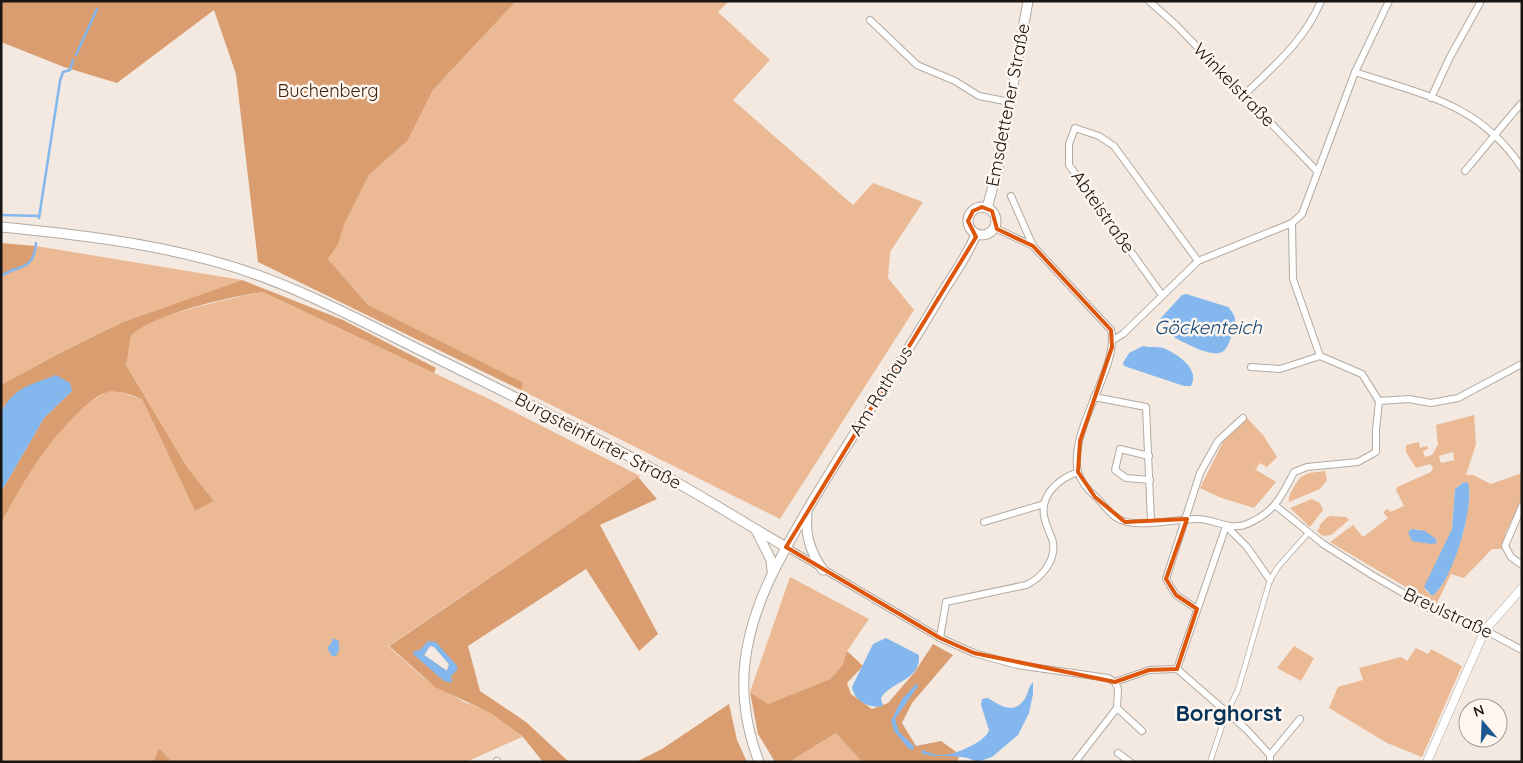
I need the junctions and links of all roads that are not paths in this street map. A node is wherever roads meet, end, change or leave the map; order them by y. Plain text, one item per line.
1 (1028, 1) edge
2 (1150, 1) edge
3 (1389, 1) edge
4 (1320, 2) edge
5 (1480, 3) dead end
6 (870, 20) dead end
7 (1355, 72) junction
8 (1244, 95) junction
9 (1431, 98) junction
10 (1010, 102) junction
11 (1522, 103) edge
12 (1496, 136) junction
13 (1522, 168) edge
14 (1317, 171) junction
15 (1464, 171) dead end
16 (1011, 196) dead end
17 (987, 208) junction
18 (1292, 223) junction
19 (1, 227) edge
20 (994, 228) junction
21 (976, 234) junction
22 (1033, 246) junction
23 (1198, 261) junction
24 (1162, 295) junction
25 (1113, 340) junction
26 (1320, 356) junction
27 (1522, 364) edge
28 (1251, 367) dead end
29 (1094, 397) junction
30 (1379, 401) junction
31 (1243, 418) dead end
32 (1149, 456) junction
33 (1078, 472) junction
34 (1150, 480) junction
35 (1044, 504) junction
36 (1276, 506) junction
37 (1522, 506) edge
38 (807, 512) junction
39 (1187, 519) junction
40 (984, 522) dead end
41 (1150, 522) junction
42 (1226, 526) junction
43 (755, 530) junction
44 (1309, 532) junction
45 (786, 547) junction
46 (1522, 565) edge
47 (823, 570) junction
48 (772, 571) junction
49 (1270, 580) junction
50 (1522, 588) edge
51 (1197, 609) junction
52 (1486, 630) junction
53 (940, 638) junction
54 (1522, 650) edge
55 (1177, 669) junction
56 (1115, 682) junction
57 (1116, 708) junction
58 (1226, 714) junction
59 (1300, 719) dead end
60 (1142, 730) dead end
61 (1118, 753) dead end
62 (1270, 758) edge
63 (759, 762) edge
64 (1075, 762) edge
65 (1130, 762) edge
66 (1210, 762) edge
67 (1427, 762) edge

1 - 10 main road, Emsdettener Straße
2 - 8 street, Winkelstraße
3 - 7 street
4 - 8 street
5 - 9 street
6 - 10 street
7 - 9 street
7 - 14 street
8 - 14 street, Winkelstraße
9 - 12 street
10 - 17 main road, Emsdettener Straße
11 - 12 street
12 - 13 street
12 - 15 street
14 - 18 street
16 - 22 street, Emsdettener Straße
17 - 20 main road
17 - 21 main road
18 - 23 street
18 - 26 street
19 - 43 main road, Burgsteinfurter Straße
20 - 21 main road
20 - 22 street, Emsdettener Straße
21 - 38 main road, Am Rathaus
22 - 25 street, Emsdettener Straße
23 - 24 street
23 - 24 street, Abteistraße
24 - 25 street
25 - 29 street
26 - 28 street
26 - 30 street
27 - 30 street
29 - 32 street
29 - 33 street
30 - 36 street
31 - 39 street
32 - 34 street
32 - 34 street
33 - 35 street
33 - 41 street
34 - 41 street
35 - 40 street
35 - 53 street
36 - 42 street
36 - 44 street, Breulstraße
37 - 46 street
38 - 45 main road, Am Rathaus
38 - 47 main road
39 - 41 street
39 - 42 street
39 - 51 street
42 - 49 street
42 - 51 street
43 - 45 main road, Burgsteinfurter Straße
43 - 48 main road
44 - 49 street
44 - 52 street, Breulstraße
45 - 47 street, Burgsteinfurter Straße
45 - 48 main road, Am Rathaus
47 - 53 street, Burgsteinfurter Straße
48 - 63 main road, Am Rathaus
49 - 58 street
50 - 52 street
51 - 55 street
52 - 54 street, Breulstraße
52 - 67 street
53 - 56 street, Burgsteinfurter Straße
55 - 56 street
55 - 58 street
56 - 57 street
57 - 60 street
57 - 64 street
58 - 62 street
58 - 66 street
59 - 62 street
61 - 65 street

